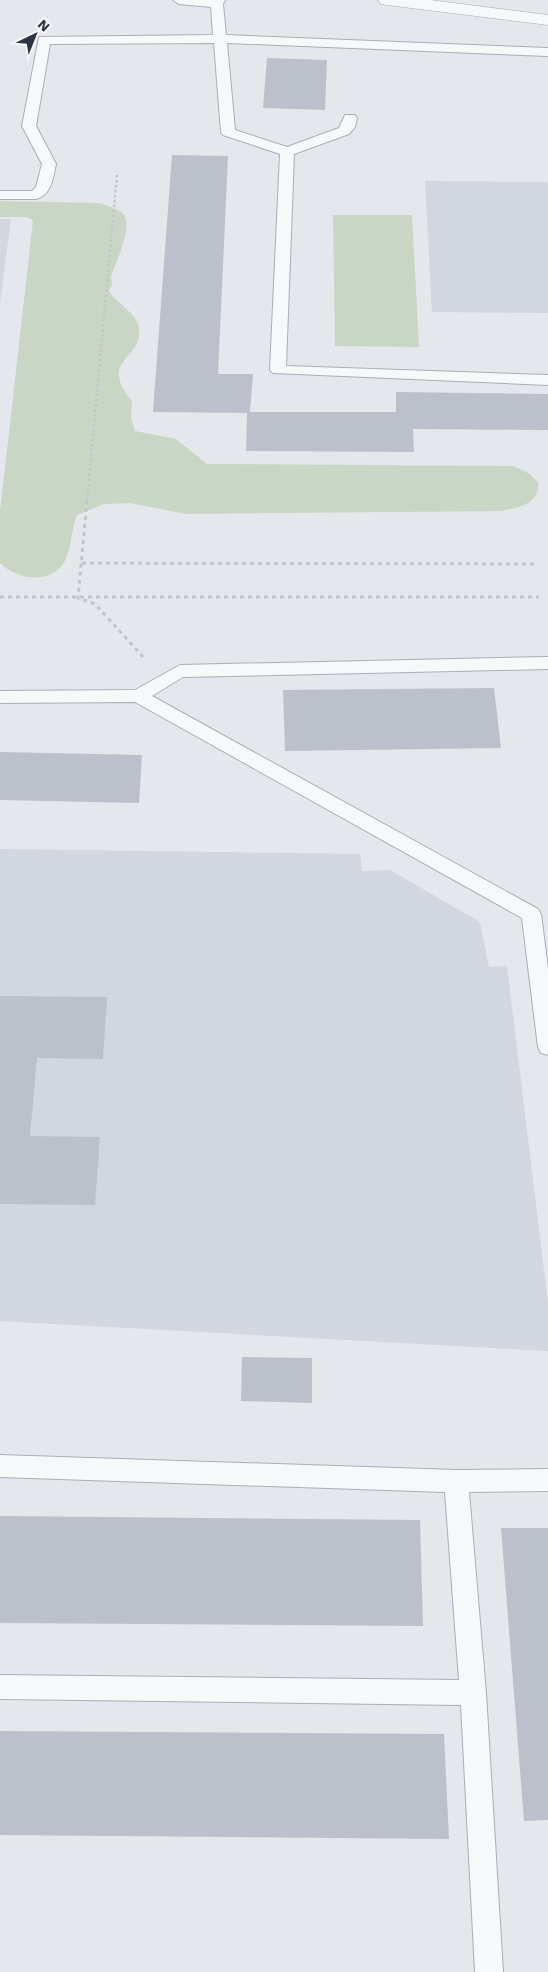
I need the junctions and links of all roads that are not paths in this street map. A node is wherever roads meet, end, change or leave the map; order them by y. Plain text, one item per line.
1 (178, 0) edge
2 (387, 0) edge
3 (218, 2) edge
4 (548, 20) edge
5 (219, 39) junction
6 (548, 52) edge
7 (350, 118) dead end
8 (287, 152) junction
9 (0, 195) edge
10 (548, 380) edge
11 (548, 663) edge
12 (138, 696) junction
13 (0, 697) edge
14 (548, 1047) edge
15 (0, 1466) edge
16 (548, 1480) edge
17 (456, 1481) junction
18 (0, 1687) edge
19 (473, 1692) junction
20 (489, 1972) edge

1 - 3 lane
2 - 4 street
3 - 5 lane
5 - 6 lane
5 - 8 lane
5 - 9 lane
7 - 8 lane
8 - 10 lane
11 - 12 lane
12 - 13 lane
12 - 14 lane
15 - 17 lane
16 - 17 lane
17 - 19 lane
18 - 19 lane
19 - 20 lane

